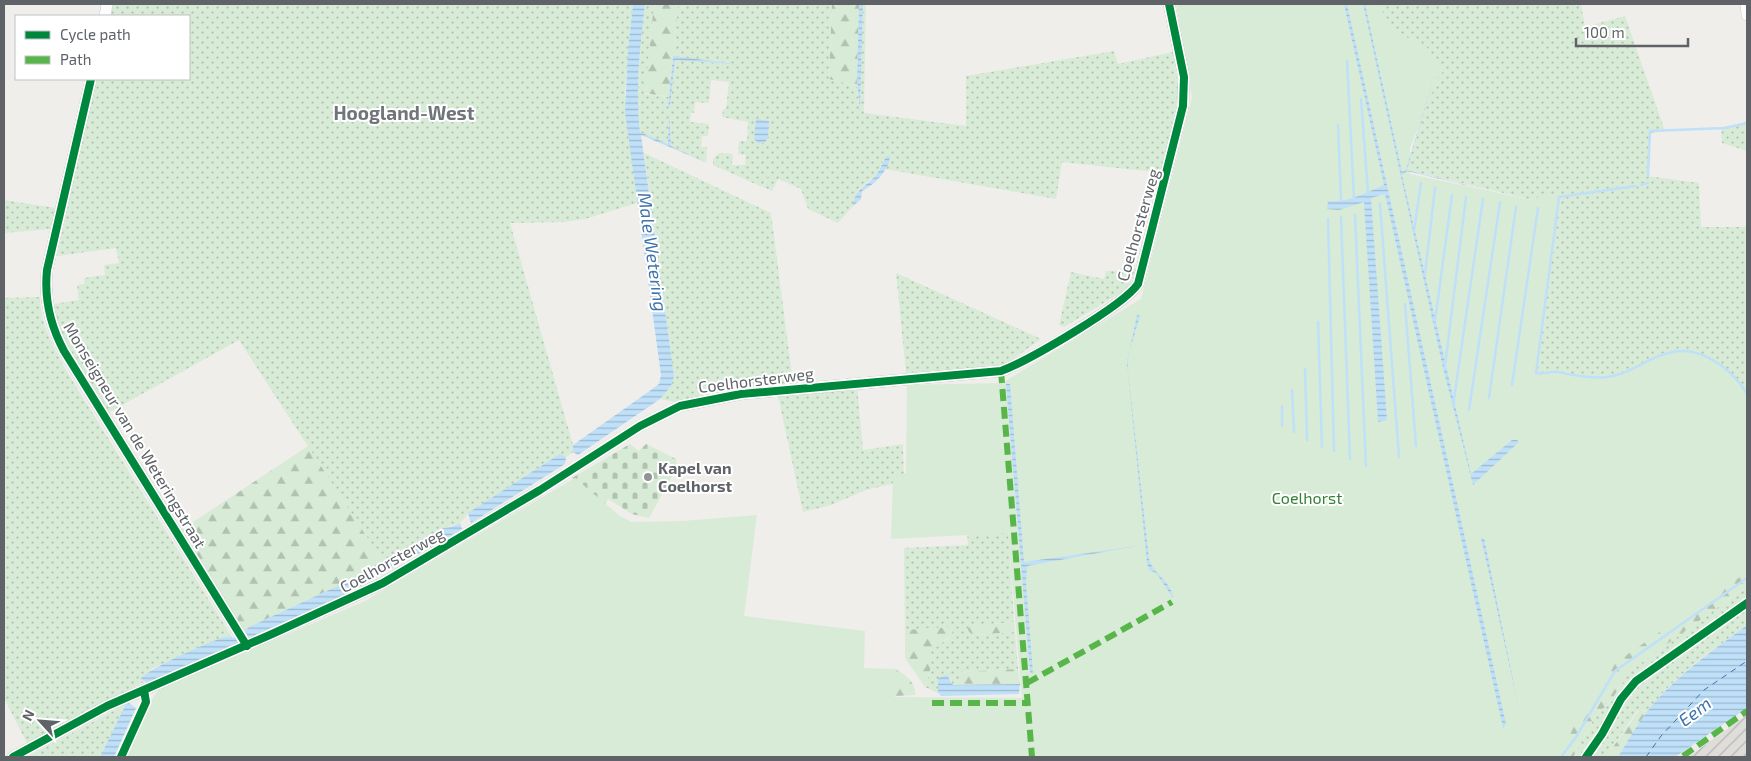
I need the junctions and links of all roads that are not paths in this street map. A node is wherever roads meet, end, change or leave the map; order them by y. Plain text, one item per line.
1 (1169, 4) edge
2 (1746, 4) edge
3 (1747, 15) edge
4 (91, 80) edge
5 (246, 645) junction
6 (13, 757) edge

1 - 5 street, Coelhorsterweg
2 - 3 street
4 - 5 street, Monseigneur van de Weteringstraat
5 - 6 street, Coelhorsterweg

